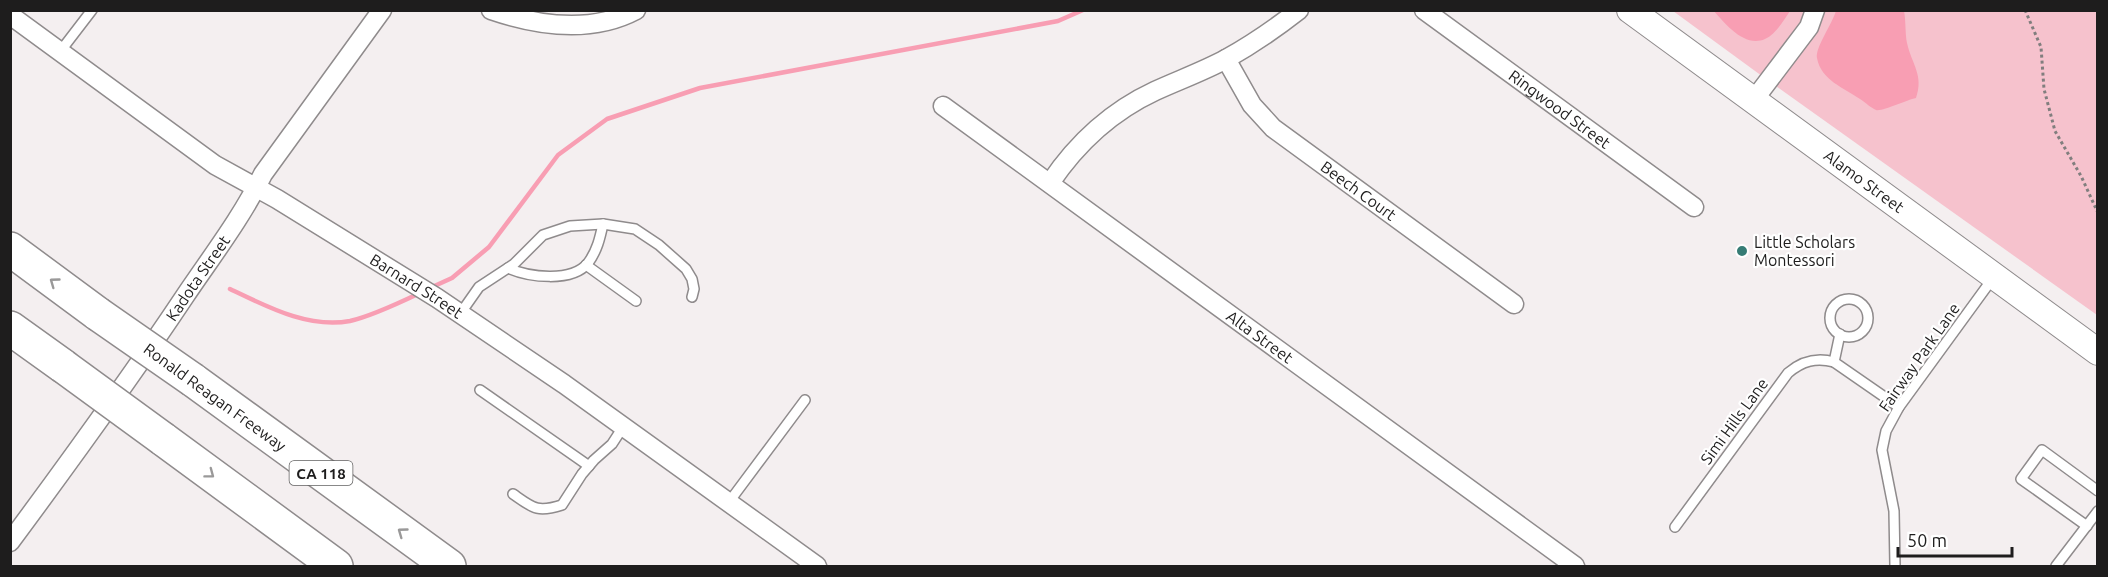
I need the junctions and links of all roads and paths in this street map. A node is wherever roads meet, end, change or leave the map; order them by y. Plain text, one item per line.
1 (92, 10) edge
2 (382, 10) edge
3 (491, 10) edge
4 (636, 10) edge
5 (1299, 10) edge
6 (1424, 10) edge
7 (1630, 10) edge
8 (1815, 10) edge
9 (2025, 10) edge
10 (18, 15) edge
11 (59, 53) junction
12 (1226, 59) junction
13 (1753, 101) junction
14 (943, 106) dead end
15 (1050, 183) junction
16 (256, 188) junction
17 (1694, 207) dead end
18 (2097, 213) edge
19 (603, 224) junction
20 (10, 249) edge
21 (586, 265) junction
22 (508, 268) junction
23 (1994, 277) junction
24 (692, 297) dead end
25 (636, 301) dead end
26 (1514, 304) dead end
27 (460, 314) junction
28 (10, 328) edge
29 (1840, 334) junction
30 (2097, 352) edge
31 (1834, 362) junction
32 (480, 390) dead end
33 (805, 400) dead end
34 (1899, 407) junction
35 (623, 426) junction
36 (589, 466) junction
37 (2097, 492) edge
38 (513, 494) dead end
39 (729, 502) junction
40 (2097, 511) edge
41 (2087, 526) junction
42 (1675, 527) dead end
43 (10, 542) edge
44 (336, 567) edge
45 (449, 567) edge
46 (817, 567) edge
47 (1575, 567) edge
48 (1895, 567) edge
49 (2056, 567) edge

1 - 11 lane
2 - 16 street, Kadota Street
3 - 4 street
5 - 12 street
6 - 17 street, Ringwood Street
7 - 13 main road, Alamo Street
8 - 13 street
9 - 18 path
10 - 11 street, Barnard Street
11 - 16 street, Barnard Street
12 - 15 street
12 - 26 street, Beech Court
13 - 23 main road, Alamo Street
14 - 15 street, Alta Street
15 - 47 street, Alta Street
16 - 27 street, Barnard Street
16 - 43 street, Kadota Street
19 - 21 lane
19 - 22 lane
19 - 24 lane
45 -> 20 highway, Ronald Reagan Freeway / CA 118, bridge
21 - 22 lane
21 - 25 lane
22 - 27 lane
23 - 30 main road, Alamo Street
23 - 34 lane, Fairway Park Lane
27 - 35 street, Barnard Street
28 -> 44 highway, bridge
29 - 29 lane
29 - 31 lane
31 - 34 lane
31 - 42 lane, Simi Hills Lane
32 - 36 lane
33 - 39 lane
34 - 48 lane, Fairway Park Lane
35 - 36 lane
35 - 39 street, Barnard Street
36 - 38 lane
37 - 41 lane
39 - 46 street, Barnard Street
40 - 41 lane
41 - 49 lane

